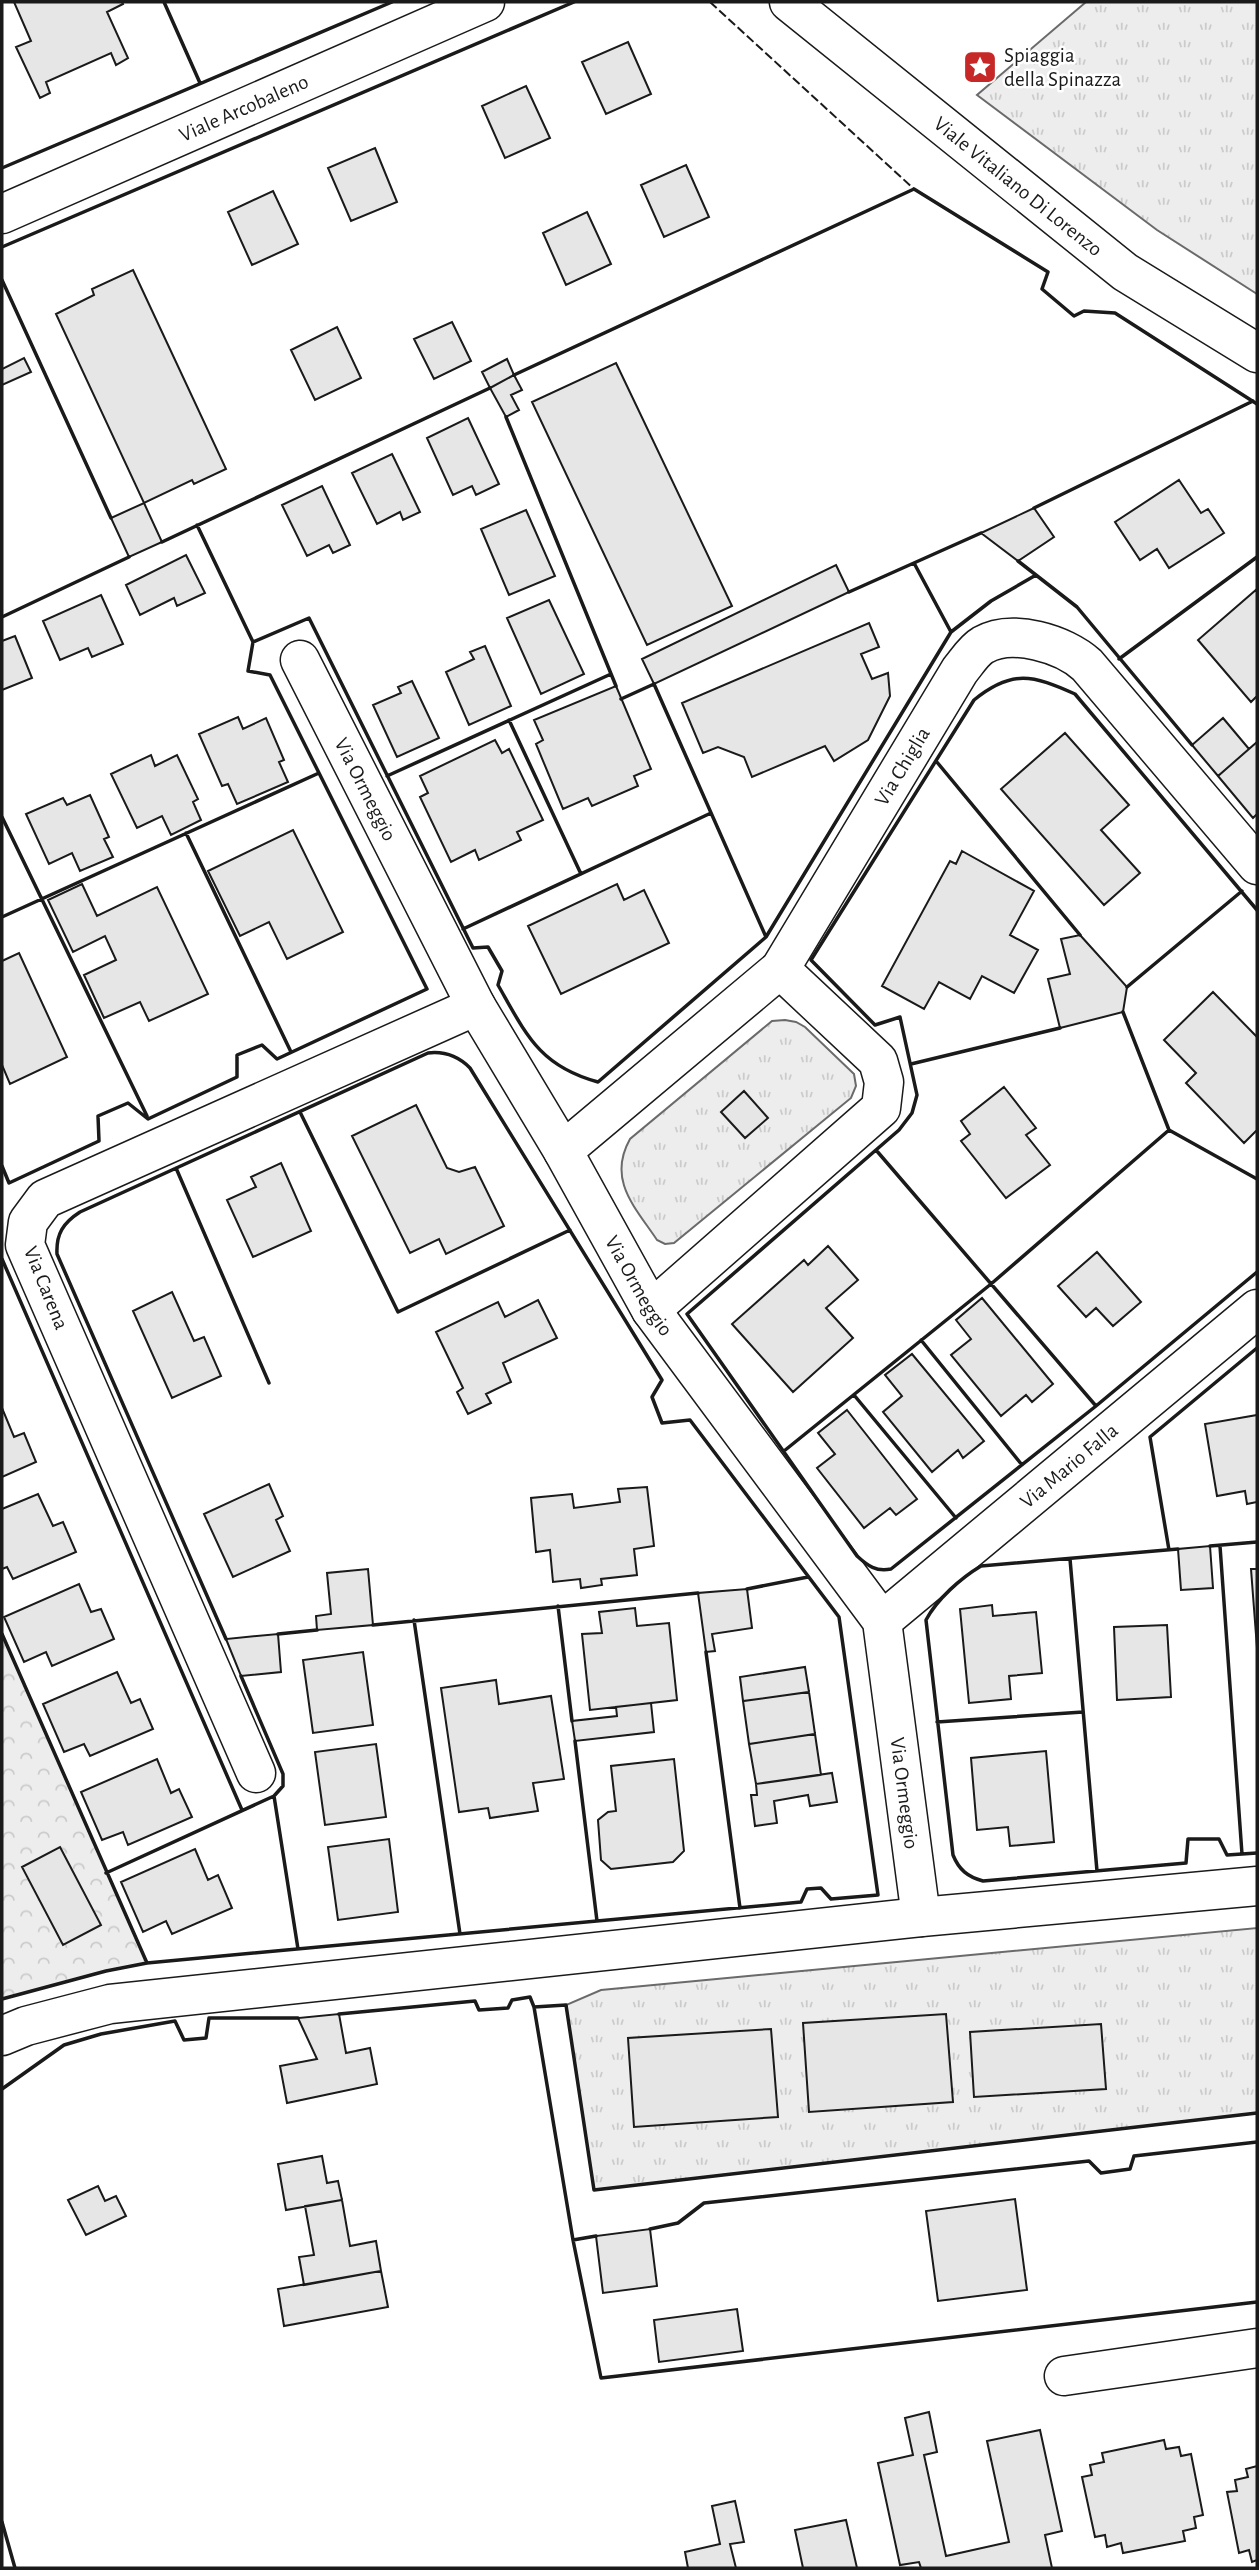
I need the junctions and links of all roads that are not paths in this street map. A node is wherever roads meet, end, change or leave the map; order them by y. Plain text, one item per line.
1 (485, 2) edge
2 (789, 2) edge
3 (2, 214) edge
4 (1257, 354) edge
5 (300, 660) dead end
6 (1257, 866) edge
7 (780, 969) junction
8 (476, 1006) junction
9 (563, 1151) junction
10 (1257, 1309) edge
11 (651, 1310) junction
12 (882, 1621) junction
13 (256, 1773) dead end
14 (1257, 1886) edge
15 (921, 1917) junction
16 (43, 2022) junction
17 (2, 2036) edge
18 (2, 2057) edge
19 (1257, 2348) edge
20 (1064, 2376) dead end

1 - 3 street, Viale Arcobaleno
2 - 4 street, Viale Vitaliano Di Lorenzo
5 - 8 street, Via Ormeggio
6 - 7 street, Via Chiglia
7 - 9 street, Via Chiglia
7 - 11 street
8 - 9 street, Via Ormeggio
8 - 13 street, Via Carena
9 - 11 street, Via Ormeggio
10 - 12 street, Via Mario Falla
11 - 12 street, Via Ormeggio
12 - 15 street, Via Ormeggio
14 - 15 street
15 - 16 street
16 - 17 street
16 - 18 street
19 - 20 street

